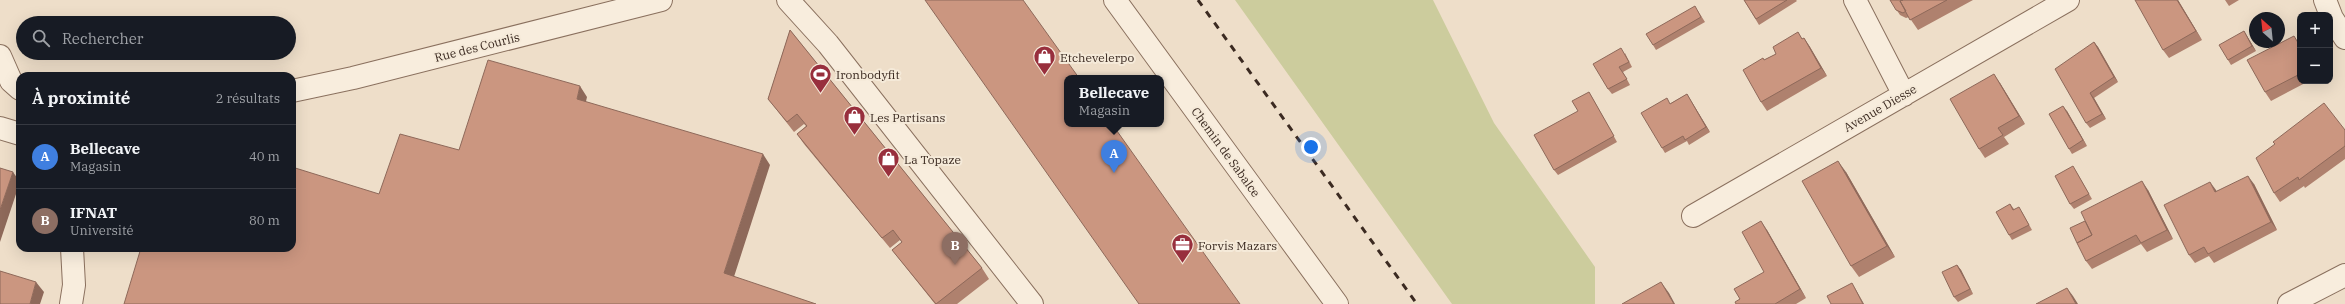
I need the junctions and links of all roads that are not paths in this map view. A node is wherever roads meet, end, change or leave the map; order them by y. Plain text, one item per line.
1 (661, 0) edge
2 (788, 0) edge
3 (1115, 0) edge
4 (1855, 0) edge
5 (2068, 0) edge
6 (2325, 0) edge
7 (2345, 38) edge
8 (0, 56) edge
9 (16, 85) edge
10 (296, 90) edge
11 (1904, 95) junction
12 (0, 128) edge
13 (16, 133) edge
14 (1693, 216) dead end
15 (72, 252) edge
16 (2345, 275) edge
17 (71, 304) edge
18 (1032, 304) edge
19 (1337, 304) edge
20 (2289, 304) edge

1 - 10 street, Rue des Courlis
2 - 18 street
3 - 19 street, Chemin de Sabalce
4 - 11 street
5 - 11 street, Avenue Diesse
6 - 7 street
8 - 9 street
11 - 14 street, Avenue Diesse
12 - 13 street
15 - 17 street
16 - 20 street

